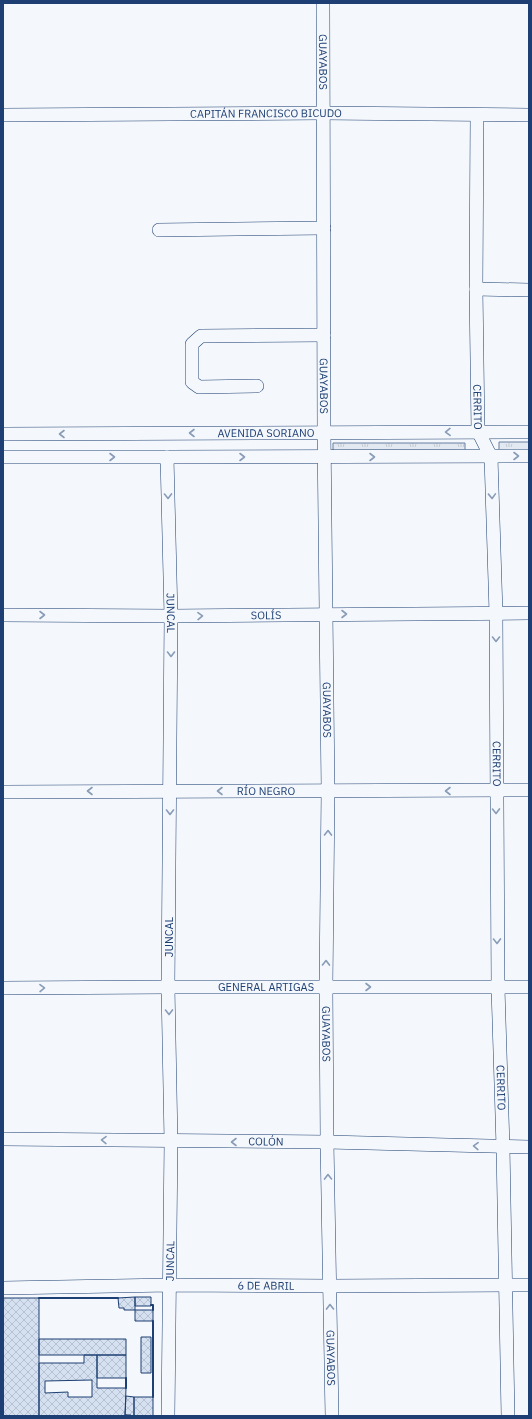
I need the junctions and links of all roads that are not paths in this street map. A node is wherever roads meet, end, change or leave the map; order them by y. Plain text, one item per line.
1 (323, 3) edge
2 (323, 113) junction
3 (3, 115) edge
4 (477, 115) junction
5 (529, 115) edge
6 (324, 228) junction
7 (159, 230) dead end
8 (476, 289) junction
9 (529, 290) edge
10 (324, 335) junction
11 (257, 386) dead end
12 (478, 431) junction
13 (529, 432) edge
14 (324, 433) junction
15 (3, 434) edge
16 (3, 456) edge
17 (491, 456) junction
18 (529, 456) edge
19 (325, 457) junction
20 (167, 458) junction
21 (496, 613) junction
22 (529, 613) edge
23 (327, 614) junction
24 (3, 615) edge
25 (171, 616) junction
26 (328, 790) junction
27 (529, 790) edge
28 (170, 791) junction
29 (496, 791) junction
30 (3, 792) edge
31 (168, 987) junction
32 (326, 987) junction
33 (3, 988) edge
34 (498, 988) junction
35 (529, 988) edge
36 (3, 1139) edge
37 (171, 1141) junction
38 (327, 1142) junction
39 (503, 1147) junction
40 (529, 1147) edge
41 (170, 1285) junction
42 (330, 1286) junction
43 (505, 1286) junction
44 (529, 1286) edge
45 (3, 1288) edge
46 (168, 1416) edge
47 (332, 1416) edge
48 (508, 1416) edge

1 - 2 street, GUAYABOS
2 - 3 street, CAPITÁN FRANCISCO BICUDO
2 - 4 street, CAPITÁN FRANCISCO BICUDO
2 - 6 street, GUAYABOS
4 - 5 street, CAPITÁN FRANCISCO BICUDO
4 - 8 street, CERRITO
6 - 7 street
6 - 10 street, GUAYABOS
8 - 9 street
8 - 12 street, CERRITO
10 - 11 street
10 - 14 street, GUAYABOS
12 - 13 street, AVENIDA SORIANO
12 -> 14 street, AVENIDA SORIANO
12 - 17 street, CERRITO
14 -> 15 street, AVENIDA SORIANO
14 - 19 street, GUAYABOS
16 -> 20 street
17 -> 18 street
19 -> 17 street
17 -> 21 street, CERRITO
20 -> 19 street
19 - 23 street, GUAYABOS
20 -> 25 street, JUNCAL
21 - 22 street, SOLÍS
23 -> 21 street, SOLÍS
21 -> 29 street, CERRITO
25 -> 23 street, SOLÍS
23 - 26 street, GUAYABOS
24 -> 25 street, SOLÍS
25 -> 28 street, JUNCAL
26 -> 28 street, RÍO NEGRO
29 -> 26 street, RÍO NEGRO
32 -> 26 street, GUAYABOS
27 - 29 street, RÍO NEGRO
28 -> 30 street, RÍO NEGRO
28 -> 31 street, JUNCAL
29 -> 34 street, CERRITO
31 - 32 street, GENERAL ARTIGAS
33 -> 31 street, GENERAL ARTIGAS
31 -> 37 street, JUNCAL
32 -> 34 street, GENERAL ARTIGAS
32 - 38 street, GUAYABOS
34 - 35 street, GENERAL ARTIGAS
34 - 39 street, CERRITO
37 -> 36 street, COLÓN
38 -> 37 street, COLÓN
37 - 41 street, JUNCAL
39 -> 38 street, COLÓN
42 -> 38 street, GUAYABOS
39 - 40 street, COLÓN
39 - 43 street, CERRITO
41 - 42 street, 6 DE ABRIL
41 - 45 street, 6 DE ABRIL
41 - 46 street, JUNCAL
42 - 43 street, 6 DE ABRIL
47 -> 42 street, GUAYABOS
43 - 44 street, 6 DE ABRIL
43 - 48 street, CERRITO

